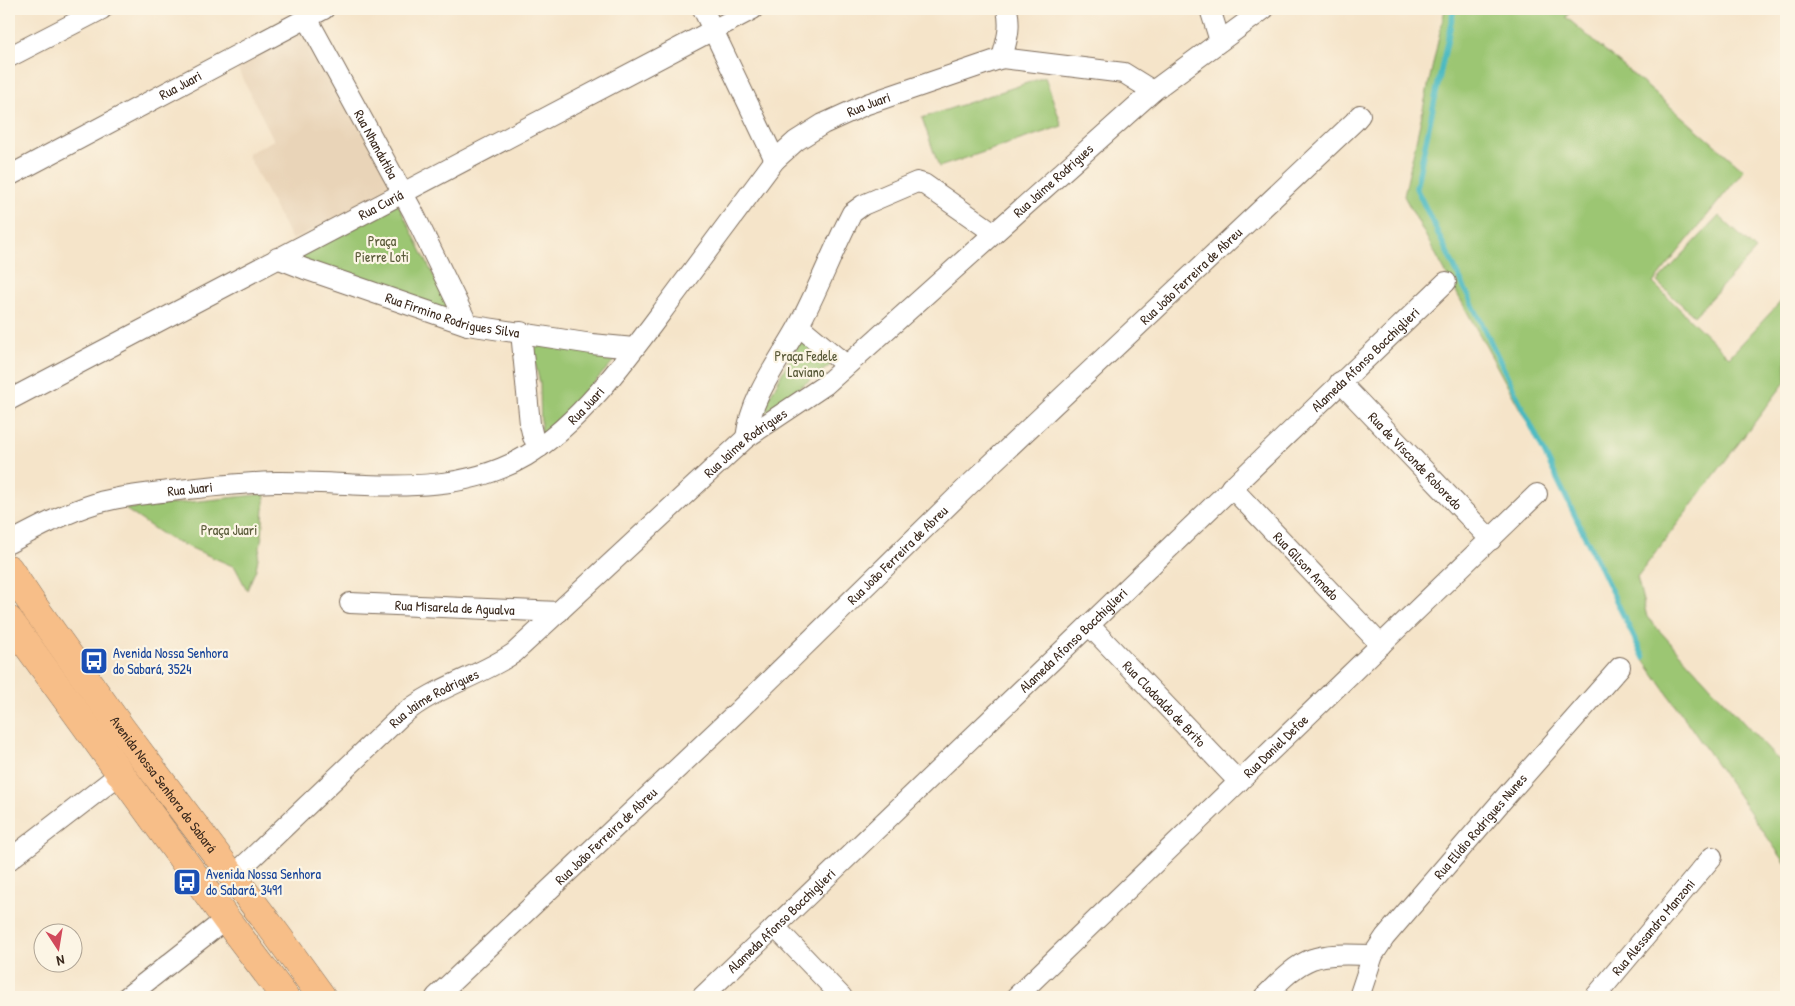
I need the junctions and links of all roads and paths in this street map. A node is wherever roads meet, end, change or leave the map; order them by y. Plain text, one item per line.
1 (102, 9) edge
2 (703, 9) edge
3 (753, 9) edge
4 (1007, 9) edge
5 (1210, 9) edge
6 (1264, 9) edge
7 (316, 13) edge
8 (714, 29) junction
9 (1220, 41) junction
10 (9, 57) edge
11 (1002, 58) junction
12 (1153, 91) junction
13 (1360, 115) dead end
14 (775, 160) junction
15 (9, 176) edge
16 (402, 193) junction
17 (994, 233) junction
18 (277, 258) junction
19 (1446, 282) dead end
20 (468, 325) junction
21 (799, 326) junction
22 (521, 332) junction
23 (634, 348) junction
24 (846, 365) junction
25 (1340, 382) junction
26 (9, 400) edge
27 (746, 438) junction
28 (540, 447) junction
29 (1231, 487) junction
30 (1537, 494) dead end
31 (1491, 540) junction
32 (9, 543) edge
33 (9, 569) edge
34 (350, 603) dead end
35 (559, 612) junction
36 (9, 620) edge
37 (1089, 625) junction
38 (1381, 645) junction
39 (1620, 667) dead end
40 (100, 699) junction
41 (78, 716) junction
42 (120, 774) junction
43 (1239, 782) junction
44 (1712, 857) dead end
45 (9, 860) edge
46 (232, 877) junction
47 (226, 919) junction
48 (775, 927) junction
49 (1373, 955) junction
50 (127, 997) edge
51 (285, 997) edge
52 (322, 997) edge
53 (436, 997) edge
54 (702, 997) edge
55 (842, 997) edge
56 (1016, 997) edge
57 (1264, 997) edge
58 (1359, 997) edge
59 (1595, 997) edge

1 - 10 street
2 - 8 street
3 - 8 street, Rua Curiá
4 - 11 street
5 - 9 street
6 - 9 street, Rua Jaime Rodrigues
7 - 15 street, Rua Juari
7 - 16 street, Rua Nhandutiba
8 - 14 street
8 - 16 street, Rua Curiá
9 - 12 street, Rua Jaime Rodrigues
11 - 12 street
11 - 14 street, Rua Juari
12 - 17 street, Rua Jaime Rodrigues
13 - 53 street, Rua João Ferreira de Abreu
14 - 23 street, Rua Juari
16 - 18 street, Rua Curiá
16 - 20 street, Rua Nhandutiba
17 - 21 street
17 - 24 street, Rua Jaime Rodrigues
18 - 20 street, Rua Firmino Rodrigues Silva
18 - 26 street, Rua Curiá
19 - 25 street, Alameda Afonso Bocchiglieri
20 - 22 street, Rua Firmino Rodrigues Silva
21 - 24 street
21 - 27 street
22 - 23 street, Rua Firmino Rodrigues Silva
22 - 28 street
23 - 28 street, Rua Juari
24 - 27 street, Rua Jaime Rodrigues
25 - 29 street, Alameda Afonso Bocchiglieri
25 - 31 street, Rua de Visconde Roboredo
27 - 35 street, Rua Jaime Rodrigues
28 - 32 street, Rua Juari
29 - 37 street, Alameda Afonso Bocchiglieri
29 - 38 street, Rua Gilson Amado
30 - 31 street, Rua Daniel Defoe
31 - 38 street, Rua Daniel Defoe
33 - 40 main road, Avenida Nossa Senhora do Sabará
34 - 35 street, Rua Misarela de Agualva
35 - 46 street, Rua Jaime Rodrigues
36 - 41 main road, Avenida Nossa Senhora do Sabará
37 - 43 street, Rua Clodoaldo de Brito
37 - 48 street, Alameda Afonso Bocchiglieri
38 - 43 street, Rua Daniel Defoe
39 - 49 street, Rua Elídio Rodrigues Nunes
40 - 41 main road
40 - 46 main road, Avenida Nossa Senhora do Sabará
41 - 42 main road, Avenida Nossa Senhora do Sabará
42 - 45 street
42 - 47 main road, Avenida Nossa Senhora do Sabará
43 - 56 street, Rua Daniel Defoe
44 - 59 street, Rua Alessandro Manzoni
46 - 52 main road, Avenida Nossa Senhora do Sabará
47 - 50 street
47 - 51 main road, Avenida Nossa Senhora do Sabará
48 - 54 street, Alameda Afonso Bocchiglieri
48 - 55 street
49 - 57 street
49 - 58 street, Rua Elídio Rodrigues Nunes

